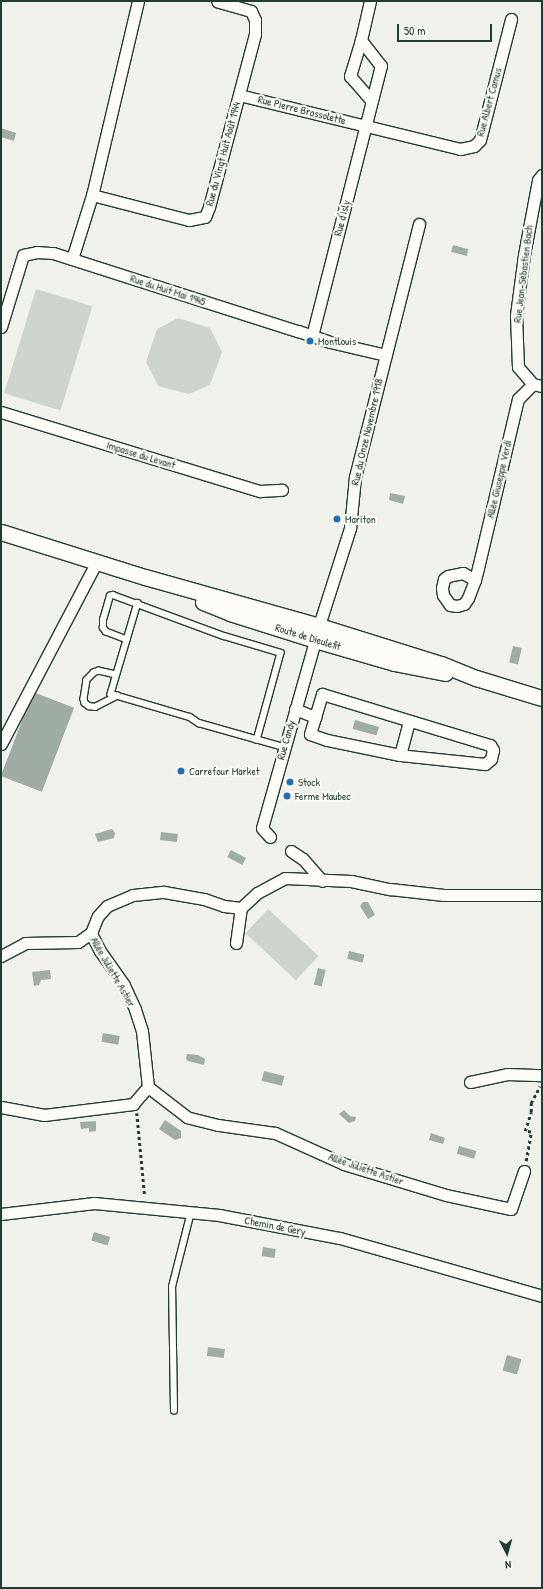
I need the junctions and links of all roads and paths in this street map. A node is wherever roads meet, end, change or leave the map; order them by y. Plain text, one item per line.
1 (138, 1) edge
2 (217, 1) edge
3 (370, 1) edge
4 (511, 19) dead end
5 (360, 40) junction
6 (239, 95) junction
7 (372, 101) junction
8 (366, 126) junction
9 (542, 175) edge
10 (92, 195) junction
11 (419, 224) dead end
12 (72, 259) junction
13 (1, 327) edge
14 (312, 336) junction
15 (386, 355) junction
16 (538, 385) edge
17 (1, 412) edge
18 (282, 490) dead end
19 (5, 532) edge
20 (97, 561) junction
21 (145, 577) junction
22 (475, 580) dead end
23 (138, 603) junction
24 (317, 633) junction
25 (127, 640) junction
26 (116, 675) junction
27 (476, 678) junction
28 (117, 696) junction
29 (542, 698) edge
30 (295, 709) junction
31 (315, 717) junction
32 (409, 721) junction
33 (257, 740) junction
34 (1, 744) edge
35 (284, 747) junction
36 (400, 755) junction
37 (270, 837) dead end
38 (291, 851) dead end
39 (322, 881) junction
40 (542, 895) edge
41 (241, 908) junction
42 (91, 933) junction
43 (236, 943) dead end
44 (1, 956) edge
45 (542, 1075) edge
46 (470, 1082) dead end
47 (542, 1082) edge
48 (148, 1087) junction
49 (135, 1101) junction
50 (1, 1107) edge
51 (524, 1171) joint
52 (146, 1208) junction
53 (191, 1212) junction
54 (1, 1214) edge
55 (542, 1296) edge
56 (174, 1411) dead end

1 - 10 street
2 - 6 street, Rue du Vingt Huit Août 1944
3 - 5 street
4 - 8 street, Rue Albert Camus
5 - 7 street, Rue d'Isly
5 - 7 street
6 - 8 street, Rue Pierre Brossolette
6 - 10 street, Rue du Vingt Huit Août 1944
7 - 8 street, Rue d'Isly
8 - 14 street, Rue d'Isly
9 - 16 street, Rue Jean-Sébastien Bach
10 - 12 street
11 - 15 street, Rue du Onze Novembre 1918
12 - 13 street, Rue du Huit Mai 1945
12 - 14 street, Rue du Huit Mai 1945
14 - 15 street, Rue du Huit Mai 1945
15 - 24 street, Rue du Onze Novembre 1918
16 - 22 street, Allée Giuseppe Verdi
17 - 18 street, Impasse du Levant
19 - 20 main road, Route de Dieulefit
20 - 21 main road, Route de Dieulefit
20 - 34 street
21 - 24 main road, Route de Dieulefit
21 - 24 main road, Route de Dieulefit
23 - 25 lane
23 - 25 lane
23 - 33 lane
24 - 27 main road, Route de Dieulefit
24 - 27 main road, Route de Dieulefit
24 - 30 street, Rue Candy
25 - 26 lane
26 - 28 lane
26 - 28 lane
27 - 29 main road, Route de Dieulefit
28 - 33 lane
30 - 31 street
30 - 35 street, Rue Candy
31 - 32 street
31 - 36 street
32 - 36 street
32 - 36 street
33 - 35 lane
35 - 37 street, Rue Candy
38 - 39 street
39 - 40 street
39 - 41 street
41 - 42 street, Allée Juliette Astier
41 - 43 street
42 - 44 street
42 - 48 street, Allée Juliette Astier
45 - 46 street
47 - 51 path
48 - 49 street
48 - 51 street, Allée Juliette Astier
49 - 50 street
49 - 52 path
52 - 53 street, Chemin de Gery
52 - 54 street, Chemin de Gery
53 - 55 street, Chemin de Gery
53 - 56 lane

